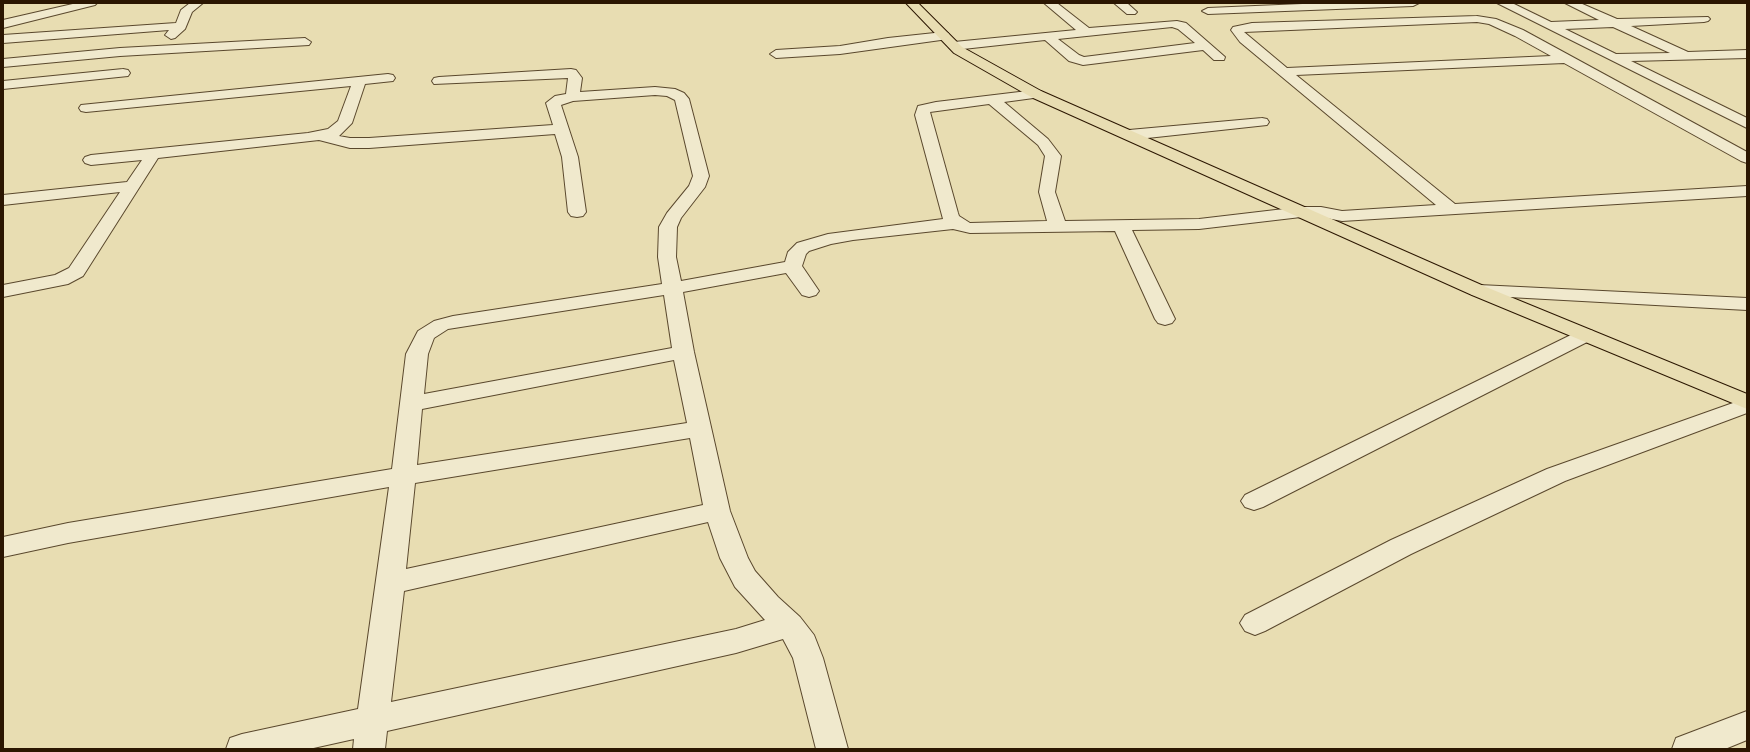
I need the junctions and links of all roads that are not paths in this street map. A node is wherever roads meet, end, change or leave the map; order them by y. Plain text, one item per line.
1 (91, 3) edge
2 (197, 3) edge
3 (913, 3) edge
4 (1050, 3) edge
5 (1120, 3) edge
6 (1413, 3) edge
7 (1503, 3) edge
8 (1571, 3) edge
9 (1282, 5) edge
10 (1208, 11) dead end
11 (1131, 12) dead end
12 (1704, 19) dead end
13 (1615, 23) junction
14 (3, 24) edge
15 (181, 26) junction
16 (1548, 26) junction
17 (1086, 32) junction
18 (1047, 36) junction
19 (3, 39) edge
20 (949, 41) junction
21 (305, 42) dead end
22 (76, 44) dead end
23 (1205, 46) junction
24 (3, 50) edge
25 (154, 50) junction
26 (776, 54) dead end
27 (1747, 54) edge
28 (1687, 56) junction
29 (1219, 57) dead end
30 (1613, 58) junction
31 (1566, 59) junction
32 (29, 61) junction
33 (3, 63) edge
34 (1284, 72) junction
35 (123, 73) dead end
36 (388, 78) dead end
37 (359, 81) junction
38 (439, 81) dead end
39 (3, 85) edge
40 (1036, 94) junction
41 (573, 97) junction
42 (992, 99) junction
43 (86, 108) dead end
44 (1262, 122) dead end
45 (1747, 124) edge
46 (561, 129) junction
47 (1129, 135) junction
48 (319, 136) junction
49 (153, 154) junction
50 (1747, 158) edge
51 (91, 160) dead end
52 (1747, 180) edge
53 (132, 186) junction
54 (1747, 191) edge
55 (1438, 197) junction
56 (3, 200) edge
57 (1452, 210) junction
58 (577, 212) dead end
59 (1301, 212) junction
60 (1321, 212) junction
61 (956, 223) junction
62 (1121, 225) junction
63 (1058, 227) junction
64 (793, 266) junction
65 (672, 288) junction
66 (3, 291) edge
67 (809, 291) dead end
68 (1480, 291) junction
69 (1747, 304) edge
70 (1165, 319) dead end
71 (1586, 335) junction
72 (683, 352) junction
73 (1747, 402) edge
74 (411, 404) junction
75 (1747, 405) edge
76 (700, 429) junction
77 (403, 476) junction
78 (1254, 501) dead end
79 (717, 511) junction
80 (3, 547) edge
81 (391, 583) junction
82 (1255, 623) dead end
83 (790, 625) junction
84 (1747, 725) edge
85 (371, 735) edge
86 (242, 749) edge
87 (832, 749) edge
88 (1688, 749) edge

1 - 14 street
2 - 15 street
3 - 20 main road
4 - 17 street
5 - 11 street
6 - 9 street
7 - 16 street
8 - 13 street
9 - 10 street
12 - 13 street
13 - 16 street
13 - 28 street
15 - 19 street
15 - 25 street
16 - 30 street
17 - 18 street
17 - 23 street
18 - 20 street
18 - 23 street
20 - 26 street
20 - 40 main road
21 - 25 street
22 - 24 street
23 - 29 street
25 - 32 street
27 - 28 street
28 - 30 street
30 - 45 street
31 - 34 street
31 - 34 street
31 - 50 street
32 - 33 street
32 - 39 street
34 - 55 street
35 - 39 street
36 - 37 street
37 - 43 street
37 - 48 street
38 - 41 street
40 - 42 street
40 - 47 main road
41 - 46 street
41 - 65 street
42 - 61 street
42 - 63 street
44 - 47 street
46 - 48 street
46 - 58 street
47 - 59 main road
48 - 49 street
49 - 51 street
49 - 53 street
52 - 55 street
53 - 56 street
53 - 66 street
54 - 57 street
55 - 57 street
55 - 60 street
57 - 60 street
59 - 60 street
59 - 62 street
59 - 68 main road
61 - 63 street
61 - 64 street
62 - 63 street
62 - 70 street
64 - 65 street
64 - 67 street
65 - 72 street
65 - 74 street
68 - 69 street
68 - 71 main road
71 - 73 main road
71 - 78 street
72 - 74 street
72 - 76 street
74 - 77 street
75 - 82 street
76 - 77 street
76 - 79 street
77 - 80 street
77 - 81 street
79 - 81 street
79 - 83 street
81 - 85 street
83 - 85 street
83 - 87 street
84 - 88 street
85 - 86 street

